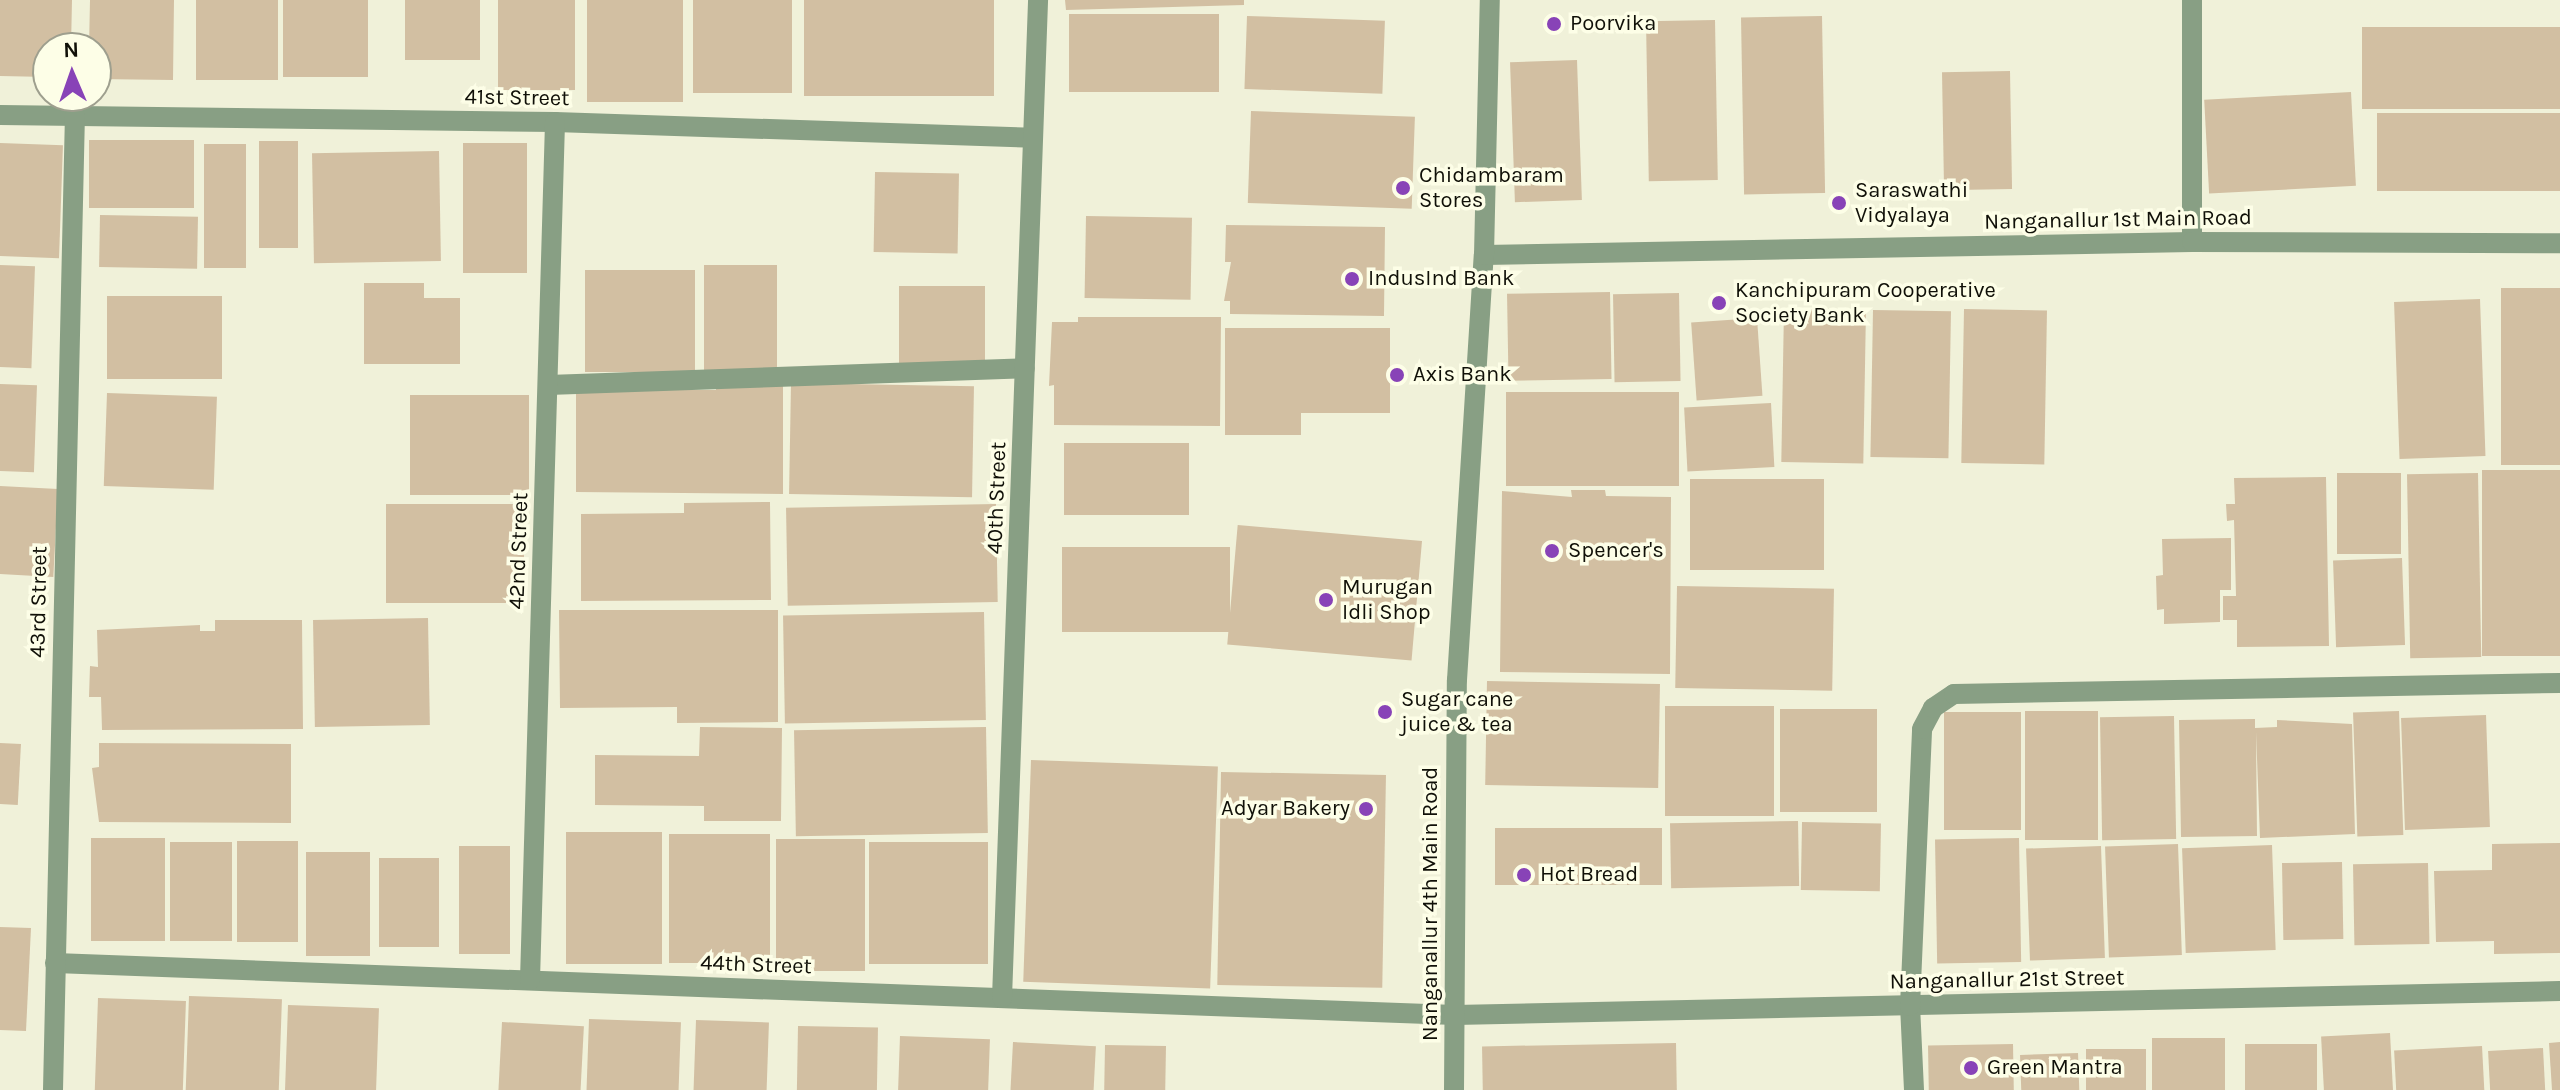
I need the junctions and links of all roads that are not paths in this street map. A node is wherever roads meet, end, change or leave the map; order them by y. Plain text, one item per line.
1 (1038, 0) edge
2 (1490, 0) edge
3 (2192, 0) edge
4 (0, 115) edge
5 (75, 116) junction
6 (555, 122) junction
7 (1033, 138) junction
8 (2192, 242) junction
9 (2560, 243) edge
10 (1484, 255) junction
11 (1025, 368) junction
12 (548, 385) junction
13 (2560, 683) edge
14 (55, 963) junction
15 (530, 980) junction
16 (2560, 991) edge
17 (1002, 998) junction
18 (1910, 1006) junction
19 (1455, 1015) junction
20 (53, 1090) edge
21 (1454, 1090) edge
22 (1914, 1090) edge

1 - 7 street, 40th Street
2 - 10 street, Nanganallur 4th Main Road
3 - 8 street
4 - 5 street, 41st Street
5 - 6 street, 41st Street
5 - 14 street, 43rd Street
6 - 7 street, 41st Street
6 - 12 street, 42nd Street
7 - 11 street, 40th Street
8 - 9 street, Nanganallur 1st Main Road
8 - 10 street, Nanganallur 1st Main Road
10 - 19 street, Nanganallur 4th Main Road
11 - 12 street
11 - 17 street, 40th Street
12 - 15 street, 42nd Street
13 - 18 street
14 - 15 street, 44th Street
14 - 20 street, 43rd Street
15 - 17 street, 44th Street
16 - 18 street, Nanganallur 21st Street
17 - 19 street, 44th Street
18 - 19 street, Nanganallur 21st Street
18 - 22 street
19 - 21 street, Nanganallur 4th Main Road

